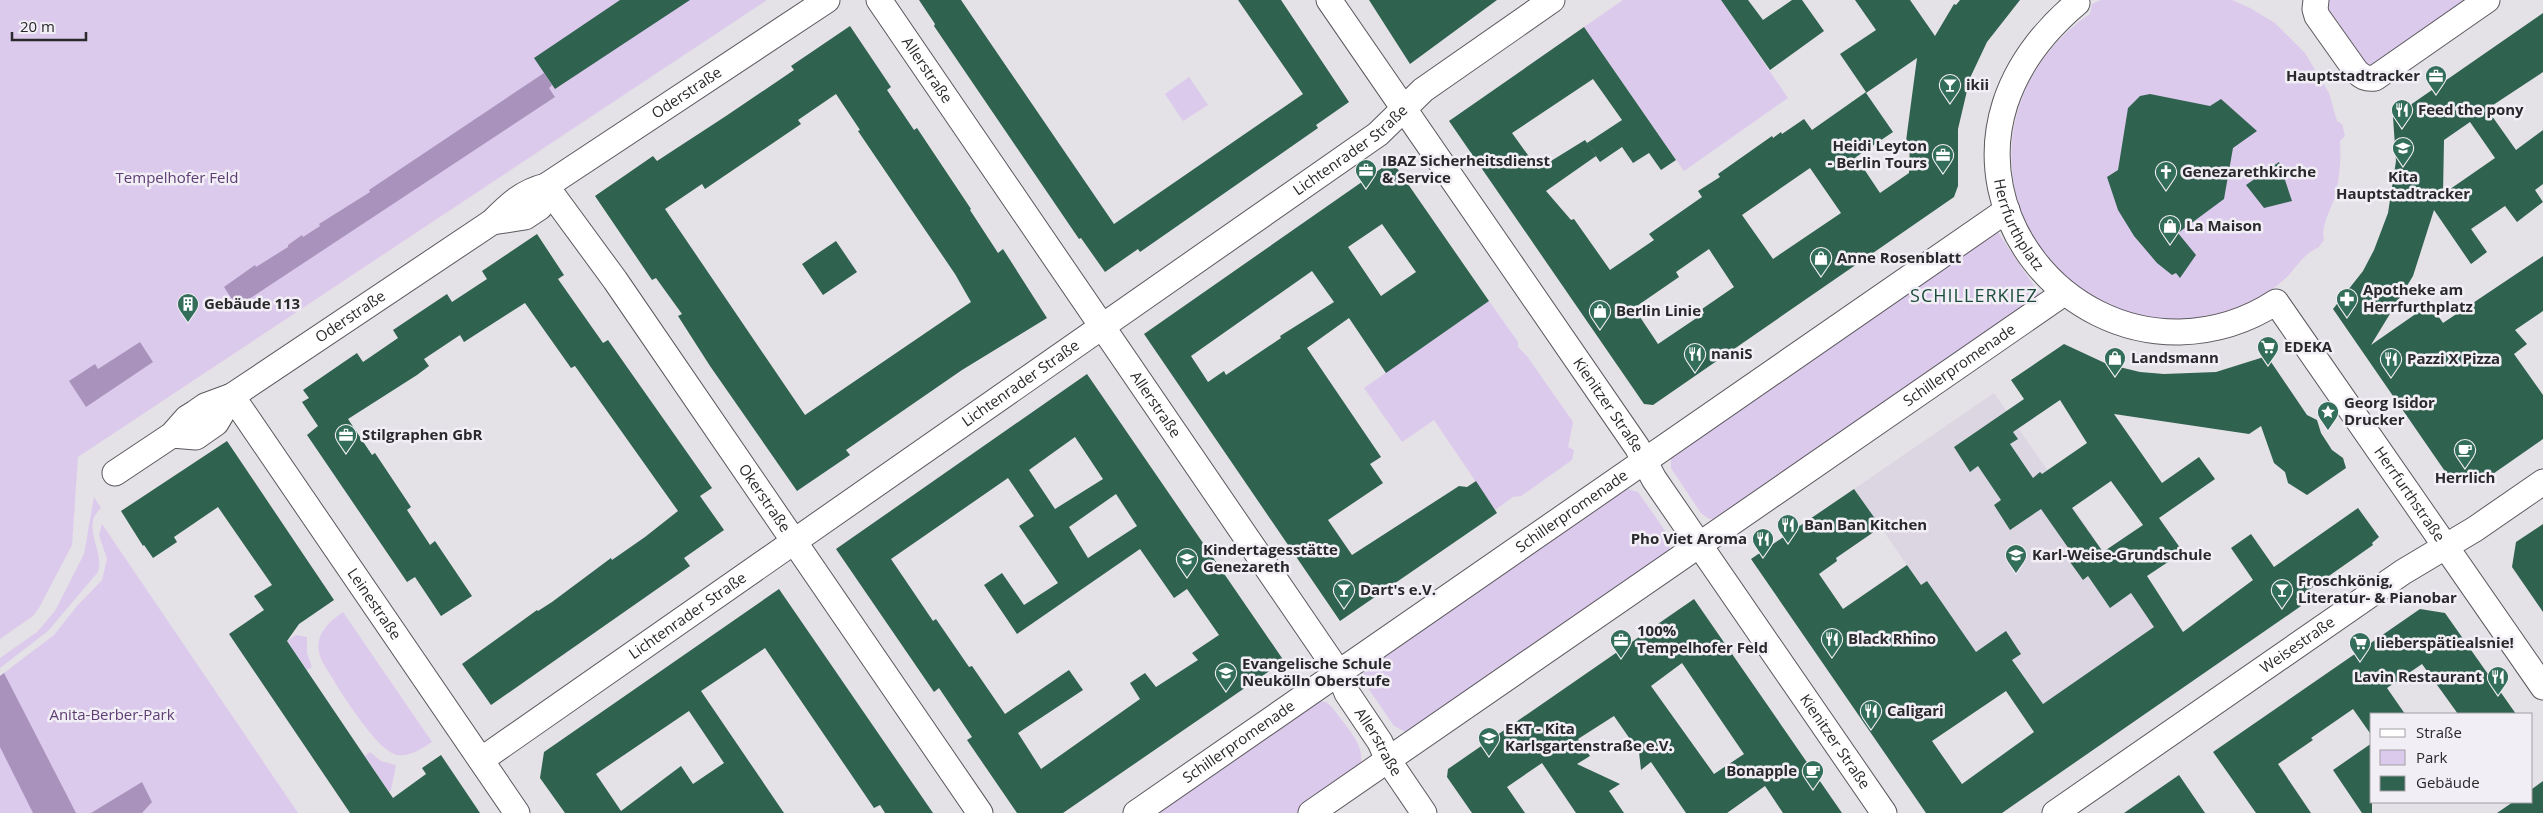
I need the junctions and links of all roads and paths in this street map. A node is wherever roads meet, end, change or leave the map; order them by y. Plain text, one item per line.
1 (827, 0) edge
2 (880, 0) edge
3 (1329, 0) edge
4 (1552, 0) edge
5 (2316, 0) edge
6 (2487, 0) edge
7 (2076, 2) edge
8 (1404, 109) junction
9 (546, 186) junction
10 (2008, 210) junction
11 (2064, 293) junction
12 (2276, 302) joint
13 (1102, 326) junction
14 (232, 396) junction
15 (1644, 462) junction
16 (115, 474) dead end
17 (2543, 482) edge
18 (794, 540) junction
19 (1699, 545) junction
20 (2446, 546) junction
21 (1339, 673) junction
22 (2543, 687) edge
23 (481, 760) junction
24 (1388, 760) junction
25 (517, 813) edge
26 (980, 813) edge
27 (1136, 813) edge
28 (1311, 813) edge
29 (1424, 813) edge
30 (1884, 813) edge
31 (2055, 813) edge

1 - 9 street, Oderstraße
2 - 13 street, Allerstraße
3 - 8 street, Kienitzer Straße
4 - 8 street, Lichtenrader Straße
5 - 6 street
7 - 10 street, Herrfurthplatz
8 - 13 street, Lichtenrader Straße
8 - 15 street, Kienitzer Straße
9 - 14 street, Oderstraße
9 - 18 street, Okerstraße
10 - 11 street, Herrfurthplatz
10 - 15 street, Schillerpromenade
11 - 12 street, Herrfurthplatz
11 - 19 street, Schillerpromenade
12 - 20 street, Herrfurthstraße
13 - 18 street, Lichtenrader Straße
13 - 21 street, Allerstraße
14 - 16 street, Oderstraße
14 - 23 street, Leinestraße
15 - 19 street, Kienitzer Straße
15 - 21 street, Schillerpromenade
17 - 20 street, Weisestraße
18 - 23 street, Lichtenrader Straße
18 - 26 street, Okerstraße
19 - 24 street, Schillerpromenade
19 - 30 street, Kienitzer Straße
20 - 22 street, Herrfurthstraße
20 - 31 street, Weisestraße
21 - 24 street, Allerstraße
21 - 27 street, Schillerpromenade
23 - 25 street, Leinestraße
24 - 28 street, Schillerpromenade
24 - 29 street, Allerstraße

